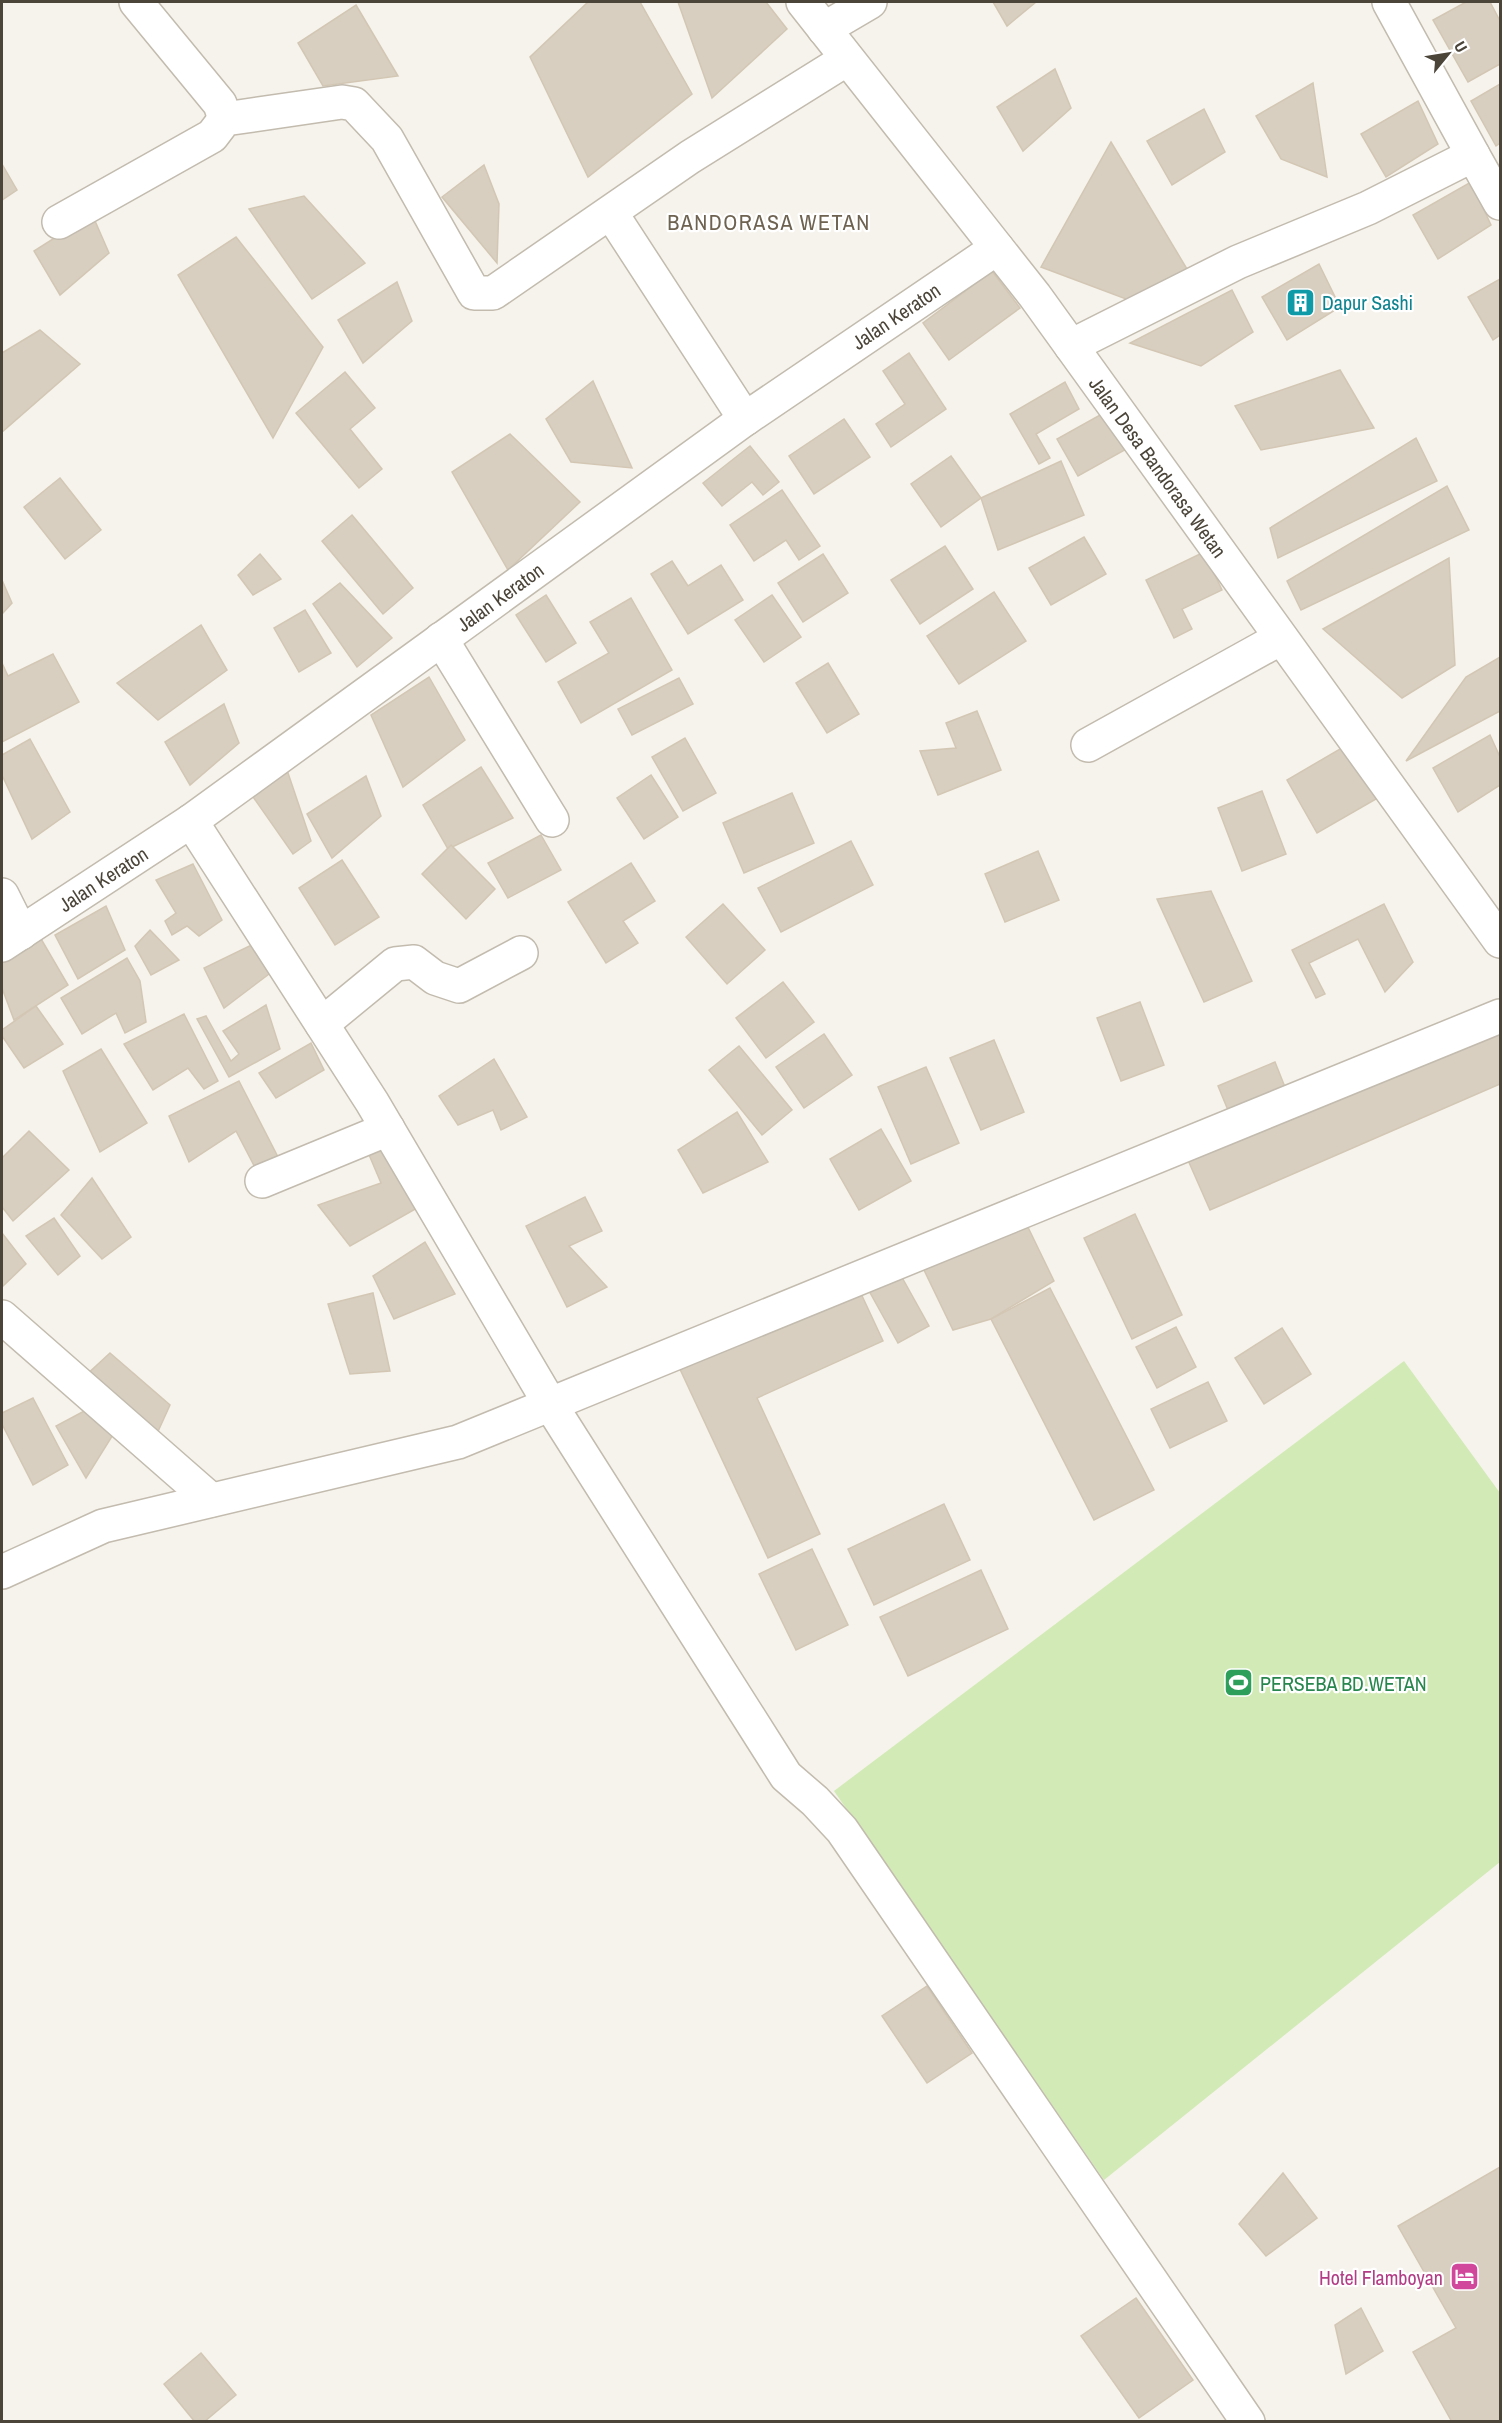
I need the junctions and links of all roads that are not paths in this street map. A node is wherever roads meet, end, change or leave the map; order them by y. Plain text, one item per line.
1 (136, 2) edge
2 (803, 2) edge
3 (870, 2) edge
4 (1389, 2) edge
5 (825, 29) junction
6 (847, 58) junction
7 (225, 119) junction
8 (1473, 155) junction
9 (1500, 203) edge
10 (611, 213) junction
11 (59, 222) dead end
12 (997, 248) junction
13 (1071, 346) junction
14 (745, 419) junction
15 (1281, 638) junction
16 (441, 639) junction
17 (1088, 745) dead end
18 (552, 820) dead end
19 (191, 821) junction
20 (2, 896) edge
21 (11, 939) edge
22 (1500, 941) edge
23 (521, 953) dead end
24 (1500, 1016) edge
25 (322, 1024) junction
26 (388, 1129) junction
27 (262, 1181) dead end
28 (2, 1317) edge
29 (550, 1404) junction
30 (211, 1500) junction
31 (2, 1572) edge
32 (1248, 2421) edge

1 - 7 street
2 - 5 street, Jalan Desa Bandorasa Wetan
3 - 5 street
4 - 8 street
5 - 6 street, Jalan Desa Bandorasa Wetan
6 - 10 street
6 - 12 street, Jalan Desa Bandorasa Wetan
7 - 10 street
7 - 11 street
8 - 9 street
8 - 13 street
10 - 14 street
12 - 13 street, Jalan Desa Bandorasa Wetan
12 - 14 street, Jalan Keraton
13 - 15 street, Jalan Desa Bandorasa Wetan
14 - 16 street, Jalan Keraton
15 - 17 street
15 - 22 street, Jalan Desa Bandorasa Wetan
16 - 18 street
16 - 19 street, Jalan Keraton
19 - 21 street, Jalan Keraton
19 - 25 street
20 - 21 street
23 - 25 street
24 - 29 street
25 - 26 street
26 - 27 street
26 - 29 street
28 - 30 street
29 - 30 street
29 - 32 street
30 - 31 street

